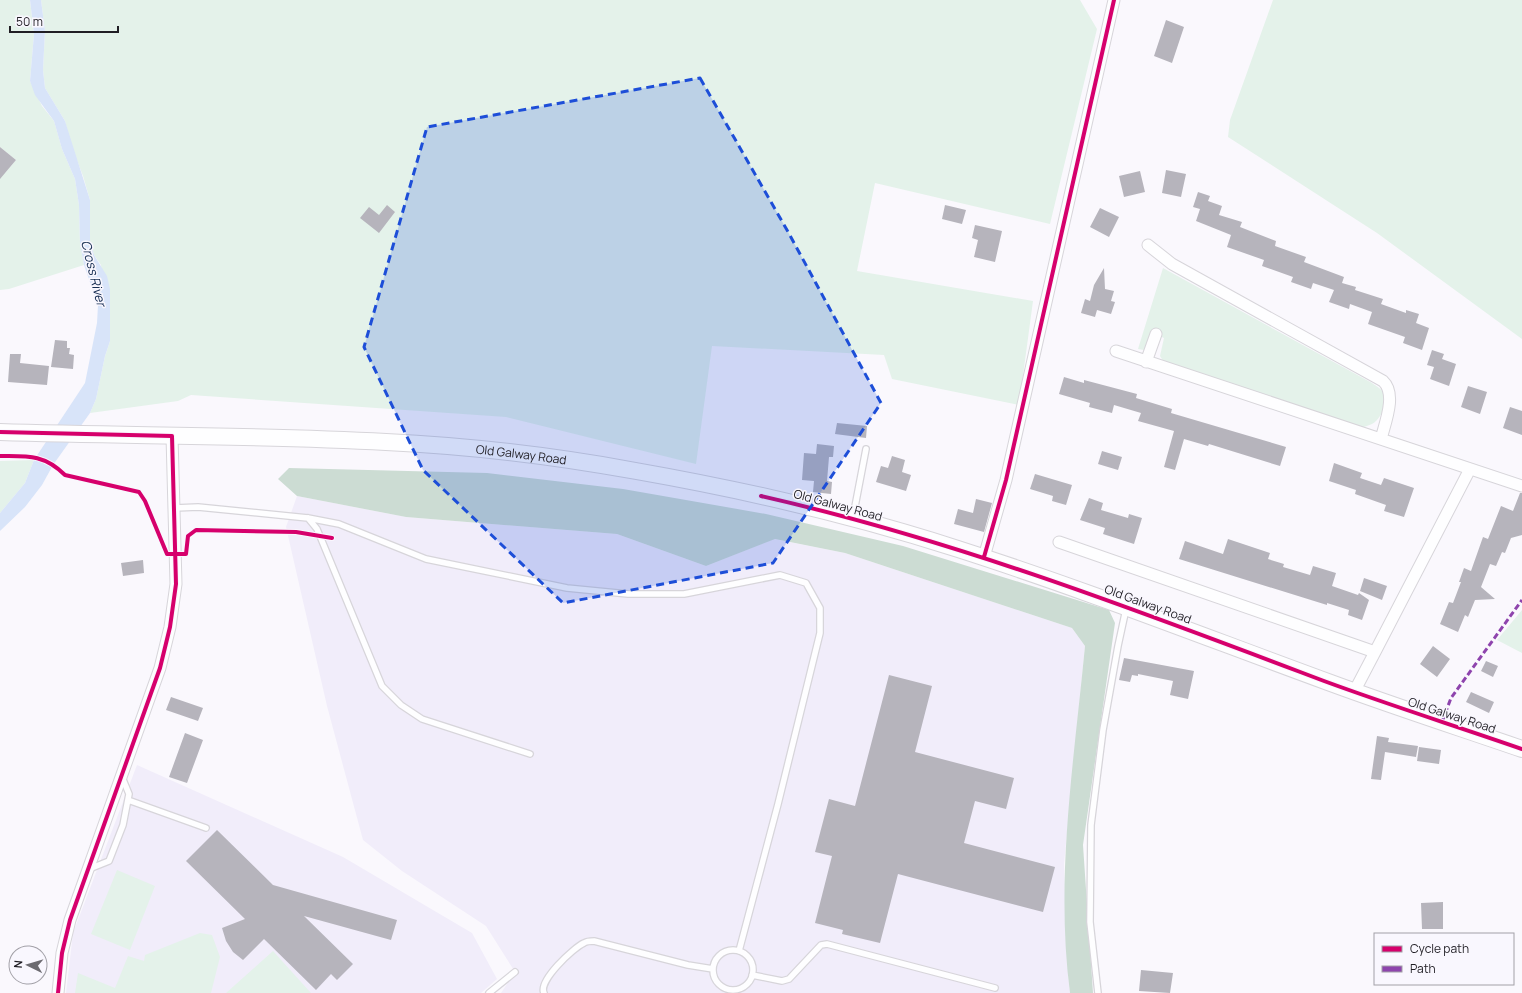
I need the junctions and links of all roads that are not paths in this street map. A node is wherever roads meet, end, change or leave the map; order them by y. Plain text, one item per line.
1 (1114, 0) edge
2 (1148, 245) dead end
3 (1156, 334) dead end
4 (1116, 351) dead end
5 (1146, 362) junction
6 (0, 432) edge
7 (172, 436) junction
8 (1381, 439) junction
9 (866, 449) dead end
10 (1470, 469) junction
11 (1522, 486) edge
12 (175, 508) junction
13 (308, 518) junction
14 (853, 520) junction
15 (1059, 542) dead end
16 (984, 557) junction
17 (1127, 607) junction
18 (1375, 652) junction
19 (1354, 692) junction
20 (1522, 749) edge
21 (530, 754) dead end
22 (122, 775) junction
23 (128, 800) junction
24 (206, 828) dead end
25 (88, 869) junction
26 (739, 951) junction
27 (713, 969) junction
28 (515, 972) dead end
29 (752, 975) junction
30 (995, 988) dead end
31 (728, 992) edge
32 (58, 993) edge
33 (489, 993) edge
34 (544, 993) edge
35 (1098, 993) edge

1 - 16 street
2 - 8 street
3 - 5 street
4 - 5 street
5 - 8 street
6 - 7 main road, Old Galway Road
7 - 12 street
7 - 14 main road, Old Galway Road
8 - 10 street
9 - 14 lane
10 - 11 street
10 - 18 street
12 - 13 lane
12 - 22 street
13 - 21 lane
13 - 26 lane
14 - 16 main road, Old Galway Road
15 - 18 street
16 - 17 main road, Old Galway Road
17 - 19 main road, Old Galway Road
17 - 35 lane
18 - 19 street
19 - 20 main road, Old Galway Road
22 - 23 lane
22 - 25 street
23 - 24 lane
23 - 25 lane
25 - 32 street
26 - 27 lane
26 - 29 lane
27 - 31 lane
27 - 34 lane
28 - 33 lane
29 - 30 lane
29 - 31 lane

